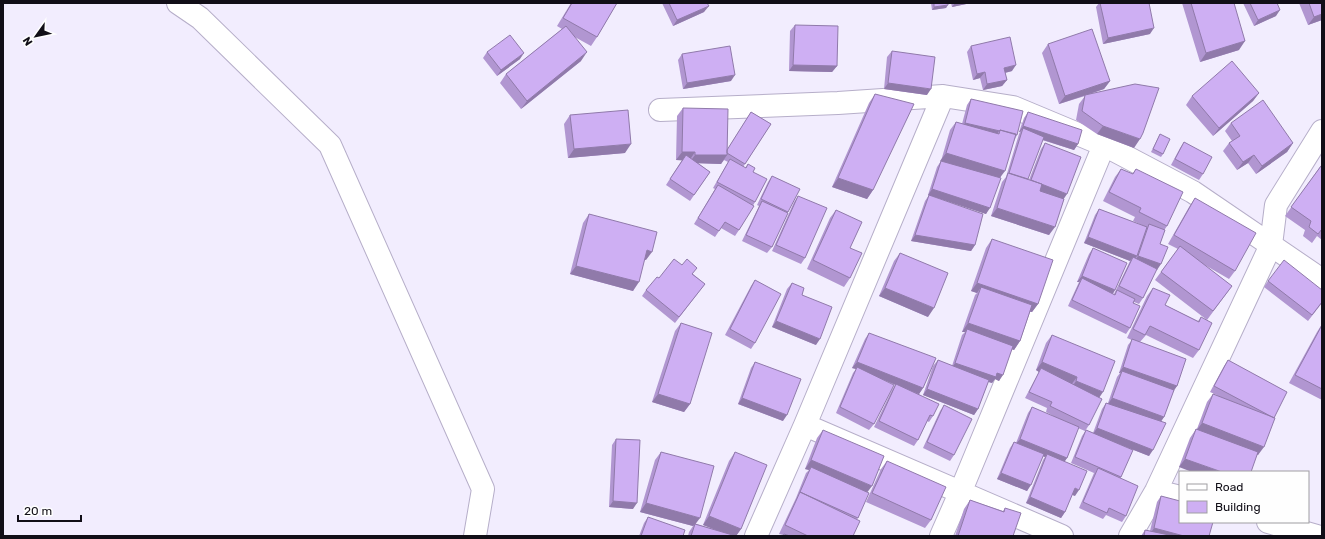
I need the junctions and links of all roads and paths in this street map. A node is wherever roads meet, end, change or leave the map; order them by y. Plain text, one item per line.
1 (178, 3) edge
2 (943, 96) junction
3 (660, 110) dead end
4 (1322, 131) edge
5 (1104, 145) junction
6 (1271, 245) junction
7 (1322, 280) edge
8 (805, 425) junction
9 (1156, 491) junction
10 (960, 493) junction
11 (1179, 497) edge
12 (1272, 523) edge
13 (475, 536) edge
14 (756, 536) edge
15 (941, 536) edge
16 (1062, 536) edge
17 (1130, 536) edge
18 (1317, 536) edge

1 - 13 street
2 - 3 street
2 - 5 street
2 - 8 street
4 - 6 street
5 - 6 street
5 - 10 street
6 - 7 street
6 - 9 street
8 - 10 street
8 - 14 street
9 - 11 street
9 - 17 street
10 - 15 street
10 - 16 street
12 - 18 street

